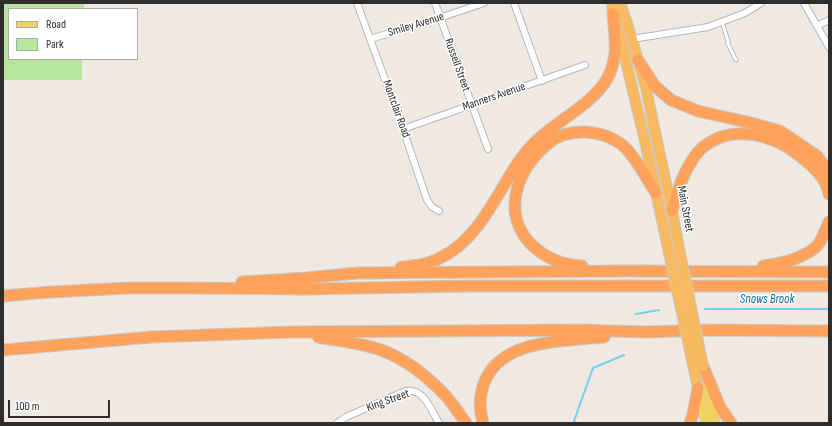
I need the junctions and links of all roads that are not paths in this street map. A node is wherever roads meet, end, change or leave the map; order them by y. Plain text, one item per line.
1 (357, 3) edge
2 (434, 3) edge
3 (484, 3) edge
4 (514, 3) edge
5 (620, 3) edge
6 (761, 3) edge
7 (804, 3) edge
8 (613, 9) edge
9 (440, 18) junction
10 (829, 20) edge
11 (722, 22) junction
12 (817, 26) junction
13 (370, 39) junction
14 (632, 39) junction
15 (829, 47) edge
16 (638, 60) junction
17 (736, 60) dead end
18 (585, 65) dead end
19 (542, 80) junction
20 (472, 105) junction
21 (403, 129) junction
22 (488, 149) dead end
23 (829, 172) edge
24 (656, 193) junction
25 (829, 194) edge
26 (439, 211) dead end
27 (672, 211) junction
28 (829, 222) edge
29 (627, 271) junction
30 (733, 271) junction
31 (829, 272) edge
32 (358, 273) junction
33 (829, 286) edge
34 (181, 288) junction
35 (3, 296) edge
36 (829, 331) edge
37 (292, 332) junction
38 (647, 332) junction
39 (3, 350) edge
40 (698, 366) junction
41 (698, 388) junction
42 (337, 423) edge
43 (439, 423) edge
44 (466, 423) edge
45 (483, 423) edge
46 (690, 423) edge
47 (706, 423) edge
48 (715, 423) edge
49 (731, 423) edge

1 - 13 street, Montclair Road
2 - 9 street, Russell Street
3 - 9 street, Smiley Avenue
4 - 19 street
5 - 14 highway, Main Street
6 - 11 street
7 - 12 street
8 - 24 highway, Main Street
8 - 32 highway
9 - 13 street, Smiley Avenue
9 - 20 street, Russell Street
10 - 12 street
11 - 14 street
11 - 17 lane
12 - 15 street
13 - 21 street, Montclair Road
14 - 16 highway, Main Street
16 - 23 highway
16 - 27 highway, Main Street
18 - 19 street, Manners Avenue
19 - 20 street, Manners Avenue
20 - 21 street, Manners Avenue
20 - 22 street, Russell Street
21 - 26 street, Montclair Road
24 - 29 highway
24 - 40 highway, Main Street, bridge
25 - 27 highway
27 - 40 highway, Main Street, bridge
28 - 30 highway
29 - 30 highway
29 - 32 highway
30 - 31 highway
32 - 34 highway
33 - 34 highway
34 - 35 highway
36 - 38 highway
37 - 38 highway
37 - 39 highway
37 - 44 highway
38 - 45 highway
40 - 41 highway, Main Street
40 - 48 main road, Main Street
40 - 49 highway
41 - 46 highway
41 - 47 main road, Main Street
42 - 43 street, King Street

